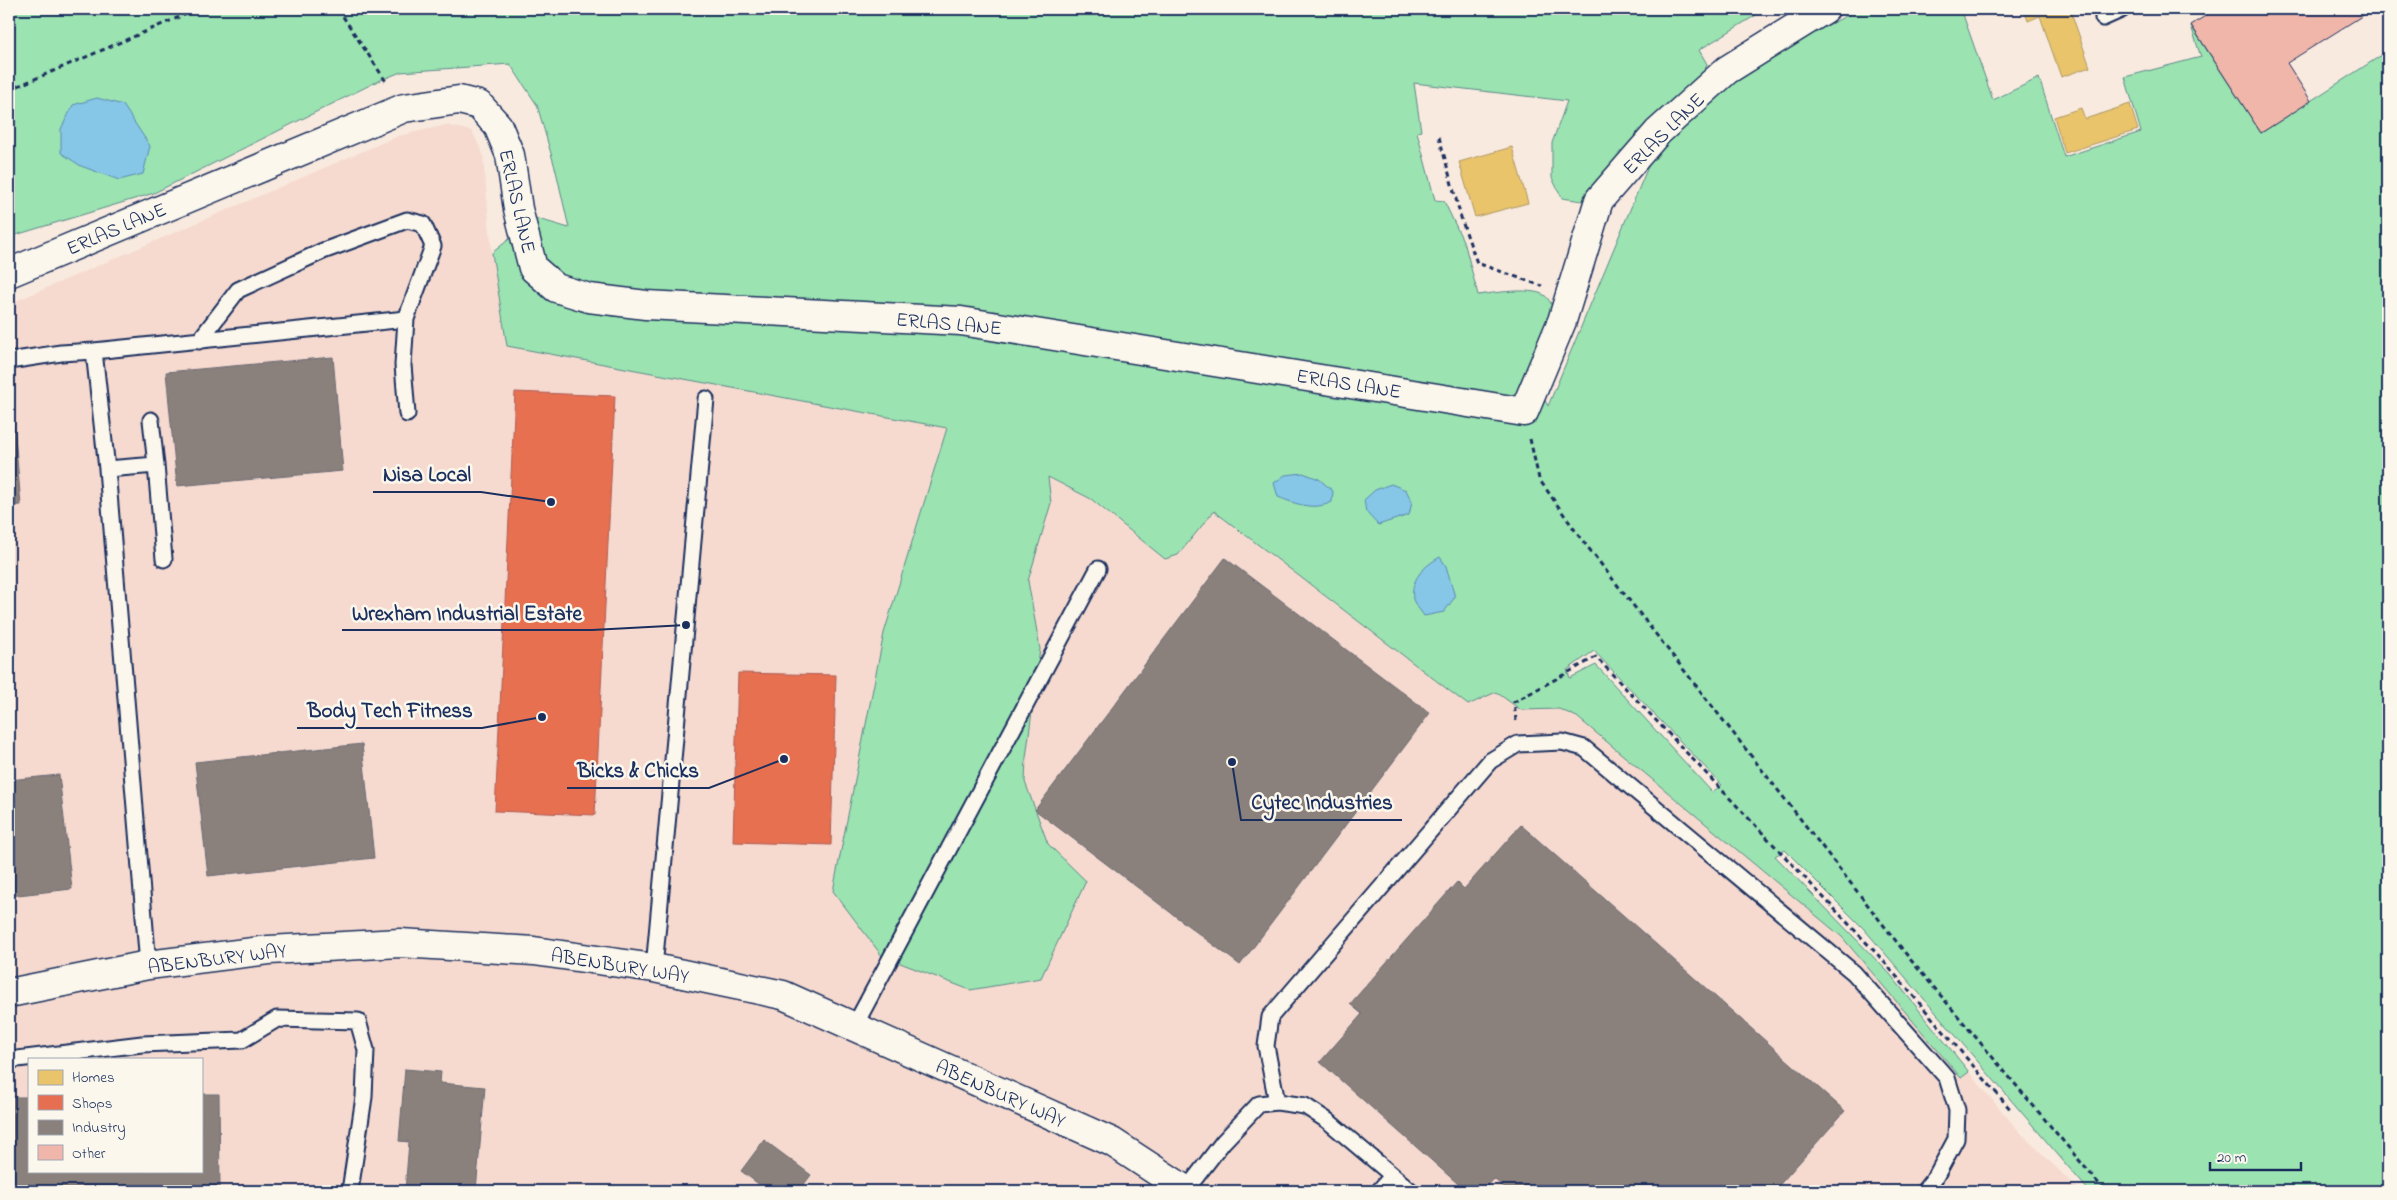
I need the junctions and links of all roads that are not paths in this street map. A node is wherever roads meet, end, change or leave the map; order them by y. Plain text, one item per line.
1 (1825, 9) edge
2 (2123, 9) edge
3 (2103, 18) dead end
4 (9, 273) edge
5 (406, 319) junction
6 (198, 341) junction
7 (94, 352) junction
8 (9, 361) edge
9 (706, 398) dead end
10 (406, 414) dead end
11 (151, 420) dead end
12 (156, 465) junction
13 (106, 469) junction
14 (164, 558) dead end
15 (1098, 569) dead end
16 (148, 965) junction
17 (654, 968) junction
18 (9, 993) edge
19 (854, 1027) junction
20 (9, 1060) edge
21 (1277, 1102) junction
22 (1392, 1176) junction
23 (350, 1191) edge
24 (1186, 1191) edge
25 (1379, 1191) edge
26 (1411, 1191) edge
27 (1924, 1191) edge

1 - 4 street, ERLAS LANE
2 - 3 lane
5 - 6 lane
5 - 6 lane
5 - 10 lane
6 - 7 lane
7 - 8 lane
7 - 13 lane
9 - 17 lane
11 - 12 lane
12 - 13 lane
12 - 14 lane
13 - 16 lane
15 - 19 lane
16 - 17 street, ABENBURY WAY
16 - 18 street, ABENBURY WAY
17 - 19 street, ABENBURY WAY
19 - 24 street, ABENBURY WAY
20 - 23 lane
21 - 22 lane
21 - 24 lane
21 - 27 lane
22 - 25 lane
22 - 26 lane

